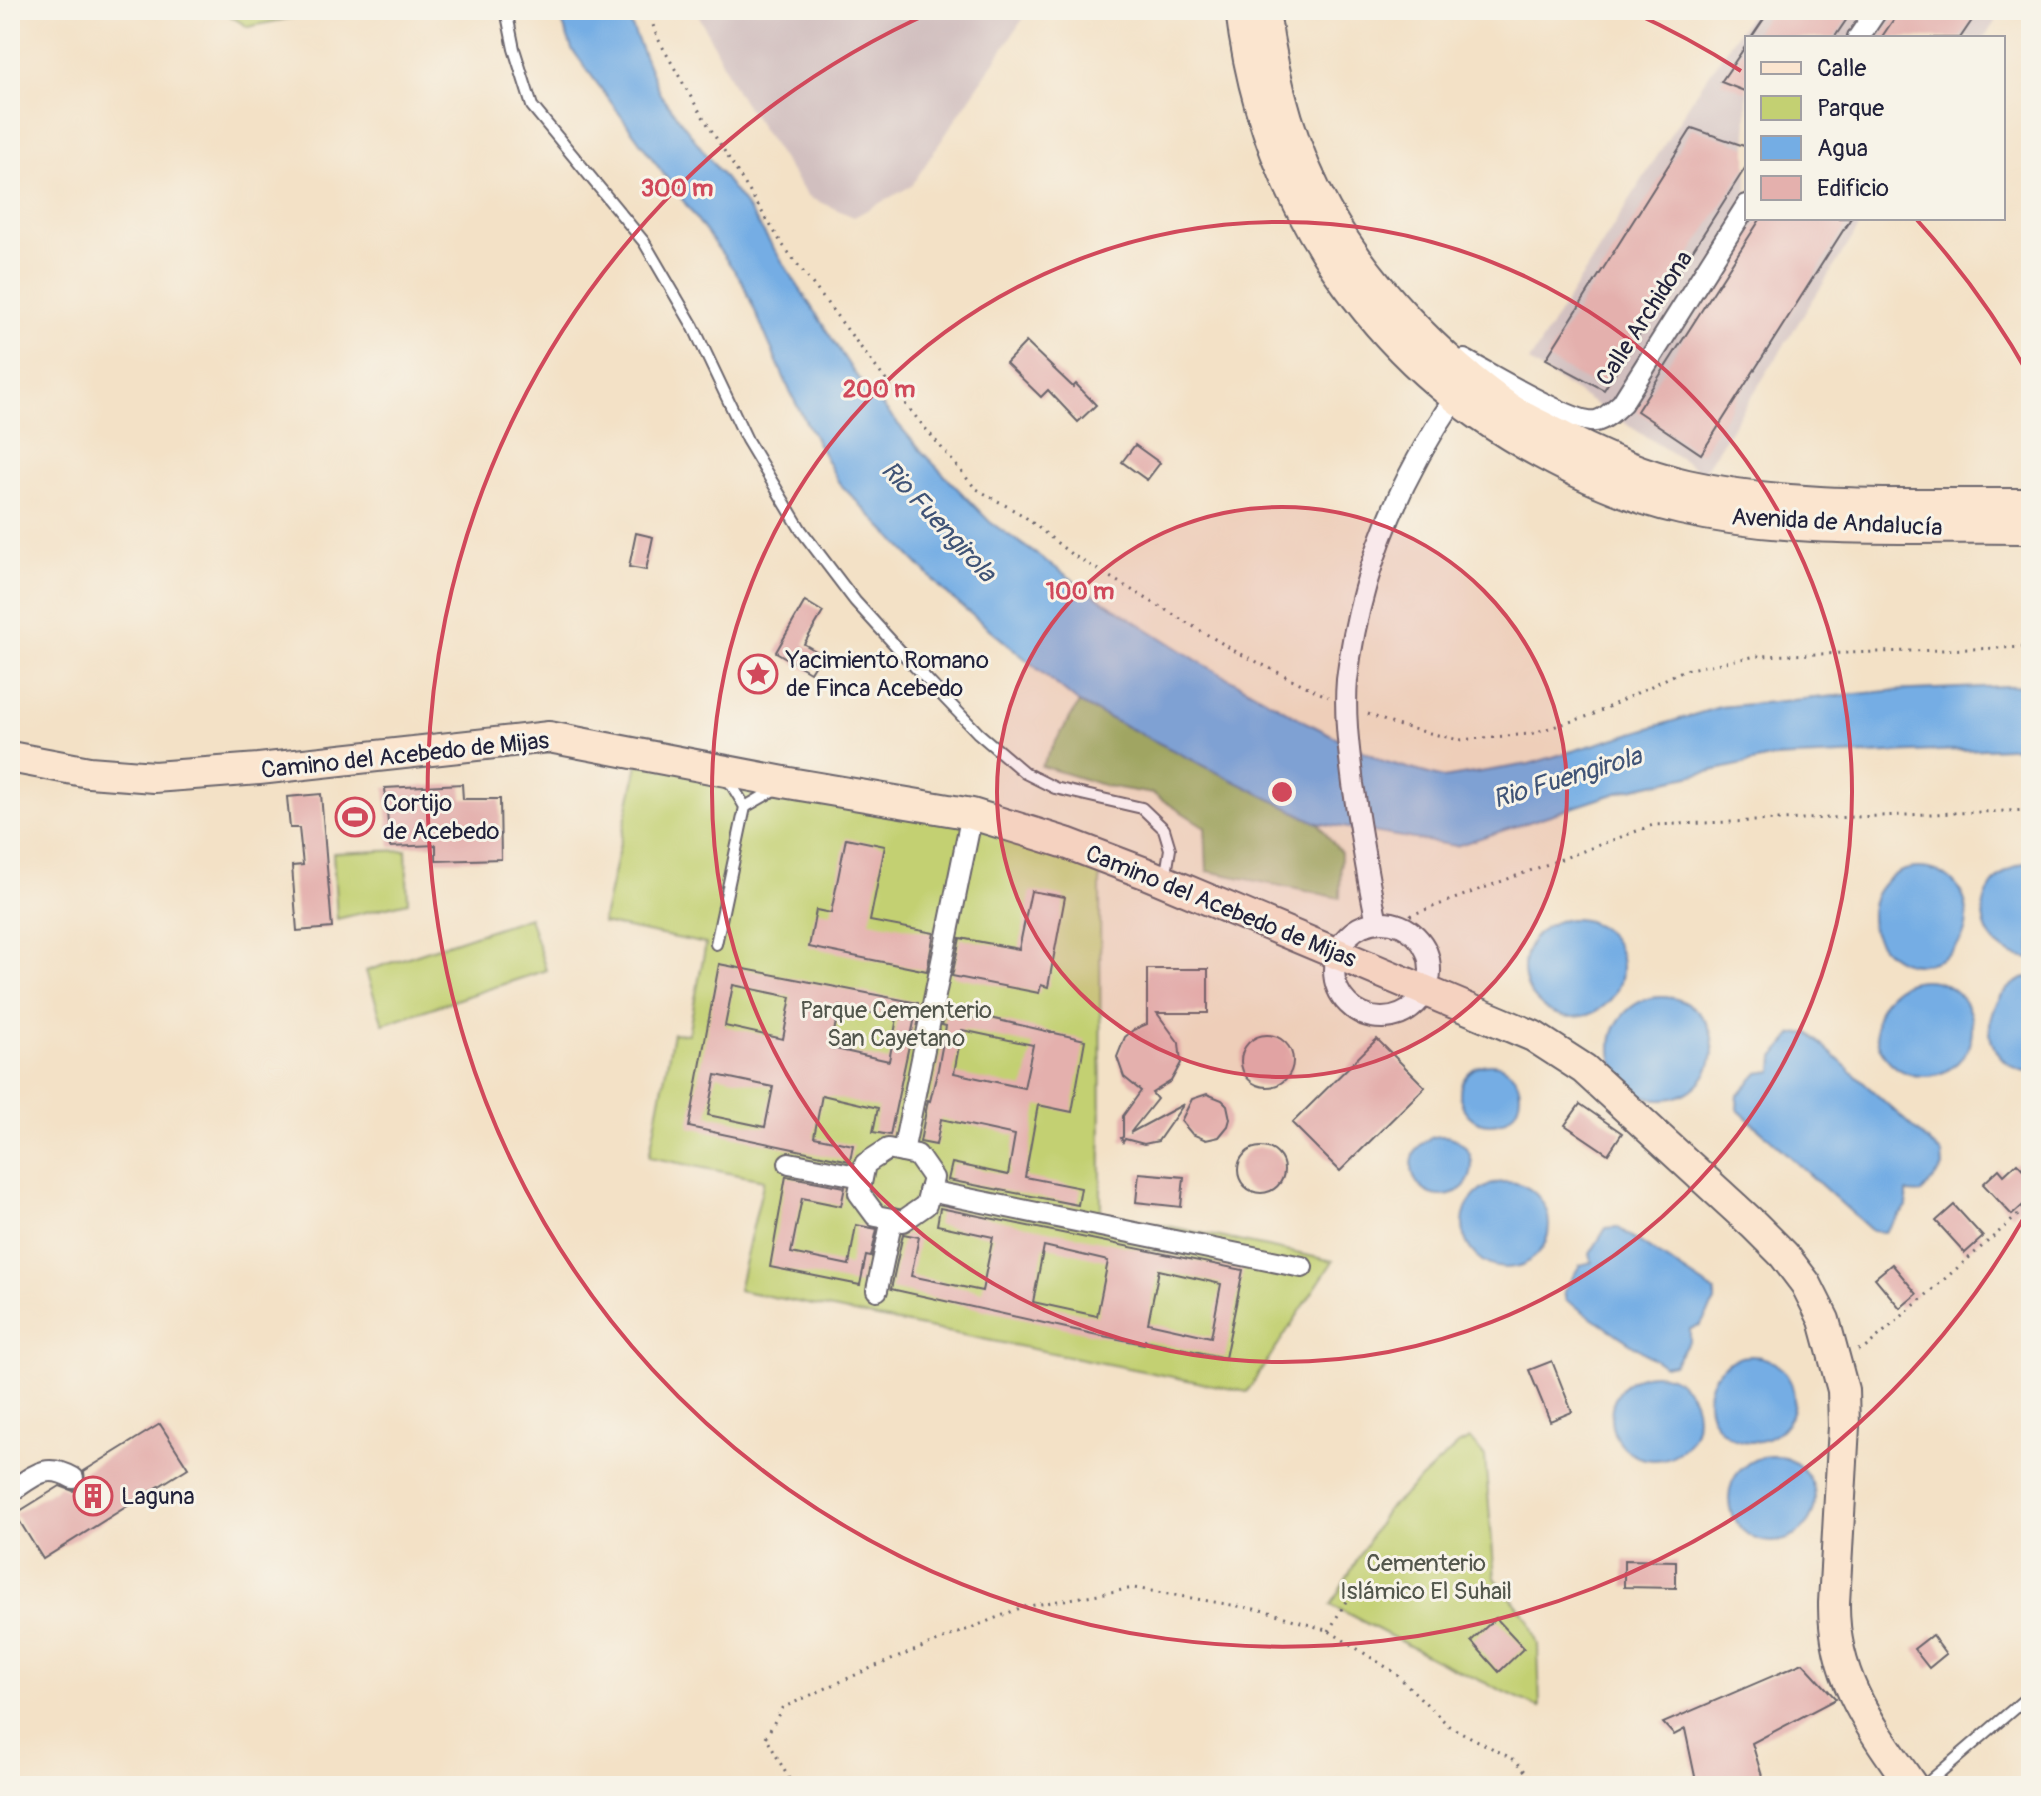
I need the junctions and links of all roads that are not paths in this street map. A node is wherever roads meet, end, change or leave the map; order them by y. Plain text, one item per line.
1 (506, 10) edge
2 (1241, 10) edge
3 (1264, 10) edge
4 (1877, 10) edge
5 (1859, 36) edge
6 (1745, 208) edge
7 (1433, 344) junction
8 (1455, 398) junction
9 (2031, 504) edge
10 (2031, 528) edge
11 (10, 757) edge
12 (723, 770) junction
13 (789, 783) junction
14 (745, 807) junction
15 (972, 814) junction
16 (1164, 882) junction
17 (1384, 922) junction
18 (716, 944) dead end
19 (1337, 952) junction
20 (1426, 991) junction
21 (903, 1152) junction
22 (789, 1163) dead end
23 (862, 1177) junction
24 (929, 1191) junction
25 (892, 1219) junction
26 (1302, 1267) dead end
27 (877, 1290) dead end
28 (73, 1478) dead end
29 (10, 1492) edge
30 (2031, 1694) edge
31 (1912, 1786) edge
32 (1924, 1786) edge

1 - 16 lane
2 - 8 street, Avenida de Andalucía
3 - 7 street, Avenida de Andalucía
4 - 5 street
6 - 7 street, Calle Archidona
7 - 9 street, Avenida de Andalucía
8 - 10 street, Avenida de Andalucía
8 - 17 street
11 - 12 street, Camino del Acebedo de Mijas
12 - 13 street, Camino del Acebedo de Mijas
12 - 14 lane
13 - 14 lane
13 - 15 street, Camino del Acebedo de Mijas
14 - 18 lane
15 - 16 street, Camino del Acebedo de Mijas
15 - 21 street
16 - 19 street, Camino del Acebedo de Mijas
17 - 19 street
17 - 20 street
19 - 20 street, Camino del Acebedo de Mijas
19 - 20 street
20 - 31 street, Camino del Acebedo de Mijas
21 - 23 street
21 - 24 street
22 - 23 street
23 - 25 street
24 - 25 street
24 - 26 street
25 - 27 street
28 - 29 street
30 - 32 lane

